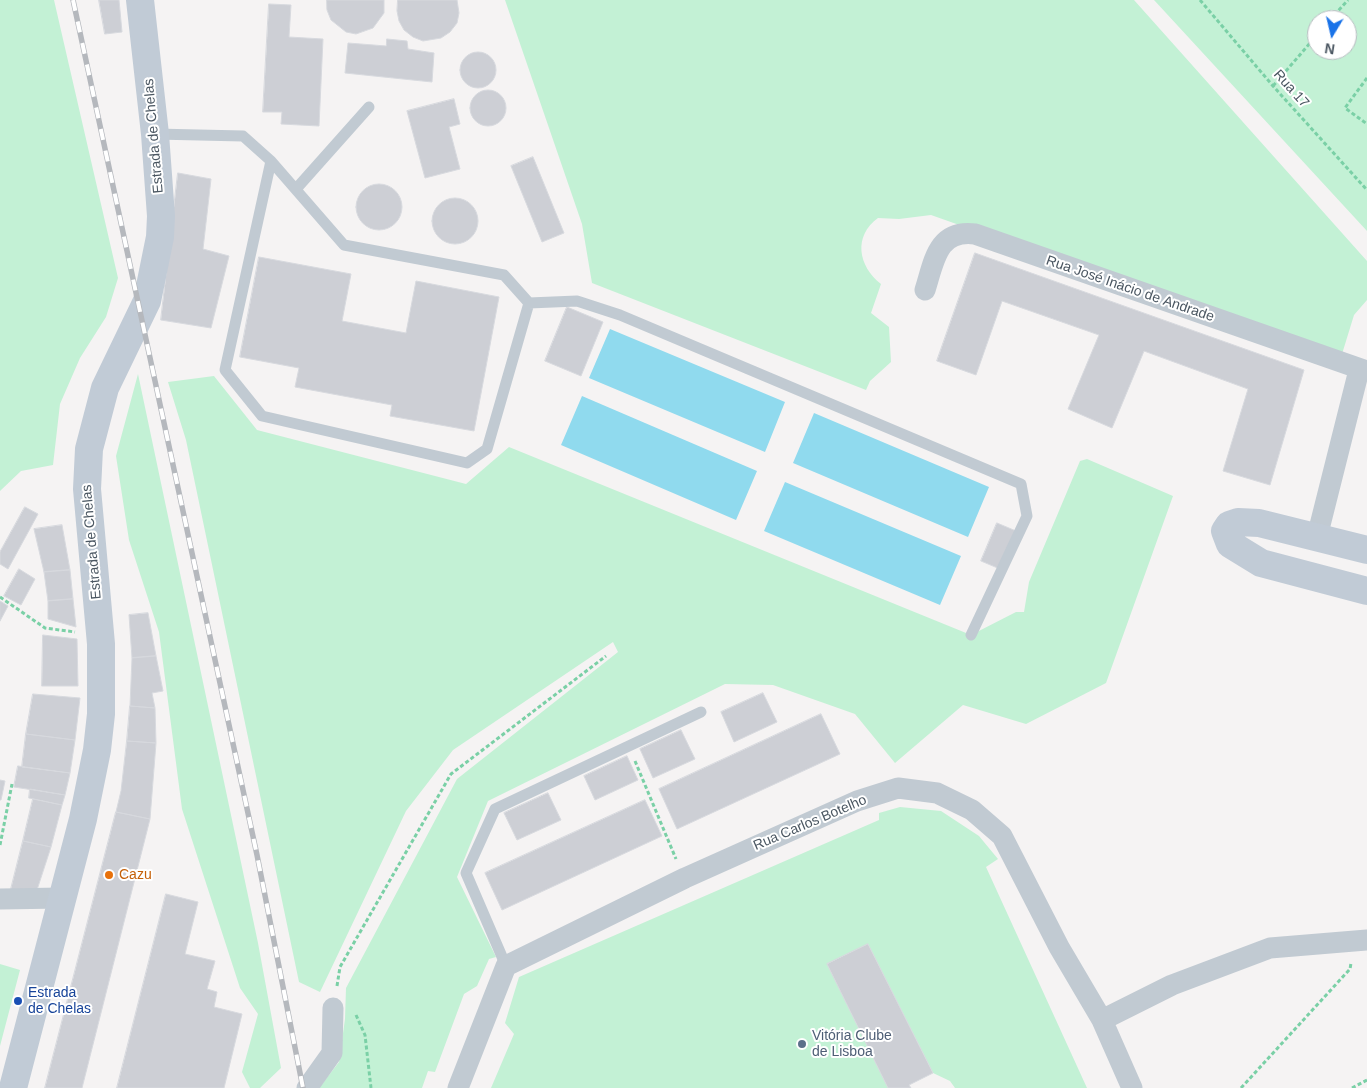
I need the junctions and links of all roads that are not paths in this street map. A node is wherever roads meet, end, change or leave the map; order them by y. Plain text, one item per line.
1 (140, 0) edge
2 (369, 107) dead end
3 (154, 134) junction
4 (271, 161) junction
5 (296, 189) junction
6 (925, 290) dead end
7 (529, 303) junction
8 (1363, 371) edge
9 (1317, 538) junction
10 (1367, 550) edge
11 (1367, 590) edge
12 (971, 635) dead end
13 (701, 712) dead end
14 (62, 898) junction
15 (0, 899) edge
16 (1361, 940) edge
17 (506, 966) junction
18 (333, 1008) road end
19 (1102, 1020) junction
20 (14, 1088) edge
21 (307, 1088) edge
22 (458, 1088) edge
23 (1132, 1088) edge

1 - 3 main road, Estrada de Chelas
2 - 5 lane
3 - 4 lane
3 - 14 main road, Estrada de Chelas
4 - 5 lane
4 - 7 lane
5 - 7 lane
6 - 8 street, Rua José Inácio de Andrade
7 - 12 lane
8 - 9 street
9 - 10 main road
9 - 11 main road
13 - 17 lane
14 - 15 street
14 - 20 main road, Estrada de Chelas
16 - 19 street
17 - 19 street, Rua Carlos Botelho
17 - 22 street
18 - 21 street
19 - 23 street, Rua Carlos Botelho

